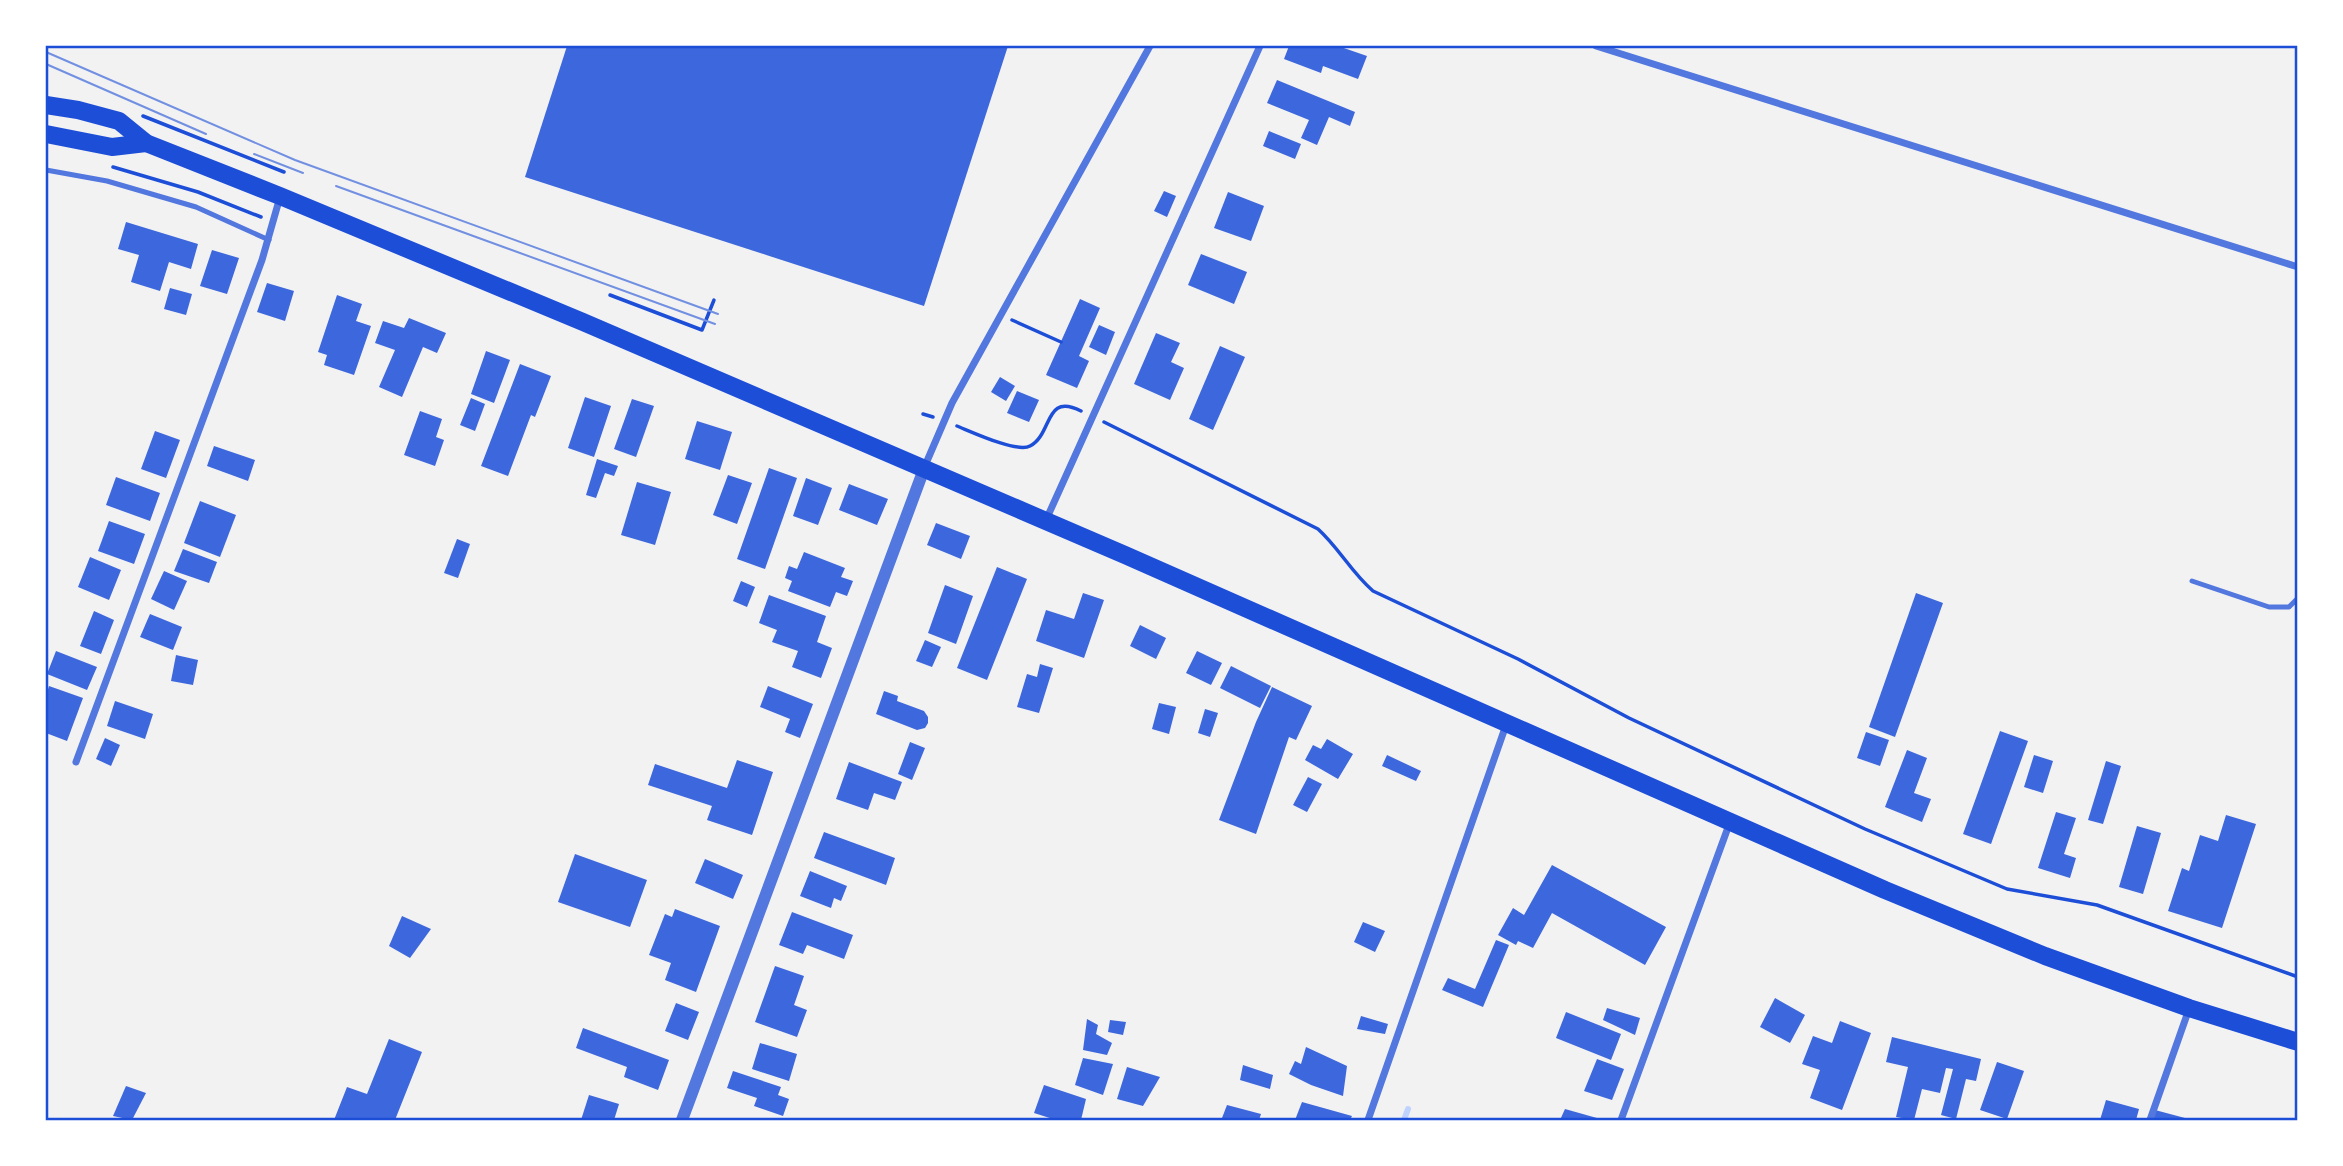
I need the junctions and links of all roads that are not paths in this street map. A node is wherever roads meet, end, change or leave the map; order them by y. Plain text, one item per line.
1 (1150, 46) edge
2 (1260, 46) edge
3 (1596, 46) edge
4 (46, 105) edge
5 (46, 134) edge
6 (146, 143) junction
7 (46, 170) edge
8 (280, 196) junction
9 (269, 240) junction
10 (2298, 267) edge
11 (923, 469) junction
12 (1046, 521) junction
13 (2192, 582) dead end
14 (2298, 597) edge
15 (1506, 724) junction
16 (76, 762) dead end
17 (1731, 821) junction
18 (2189, 1008) junction
19 (2298, 1042) edge
20 (682, 1121) edge
21 (1368, 1121) edge
22 (1621, 1121) edge
23 (2150, 1121) edge

1 - 11 street
2 - 12 street
3 - 10 street
4 - 6 main road
5 - 6 main road
6 - 8 main road
7 - 9 lane
8 - 9 street
8 - 11 main road
9 - 16 street
11 - 12 main road
11 - 20 street
12 - 15 main road
13 - 14 lane
15 - 17 main road
15 - 21 street
17 - 18 main road
17 - 22 street
18 - 19 main road
18 - 23 street

